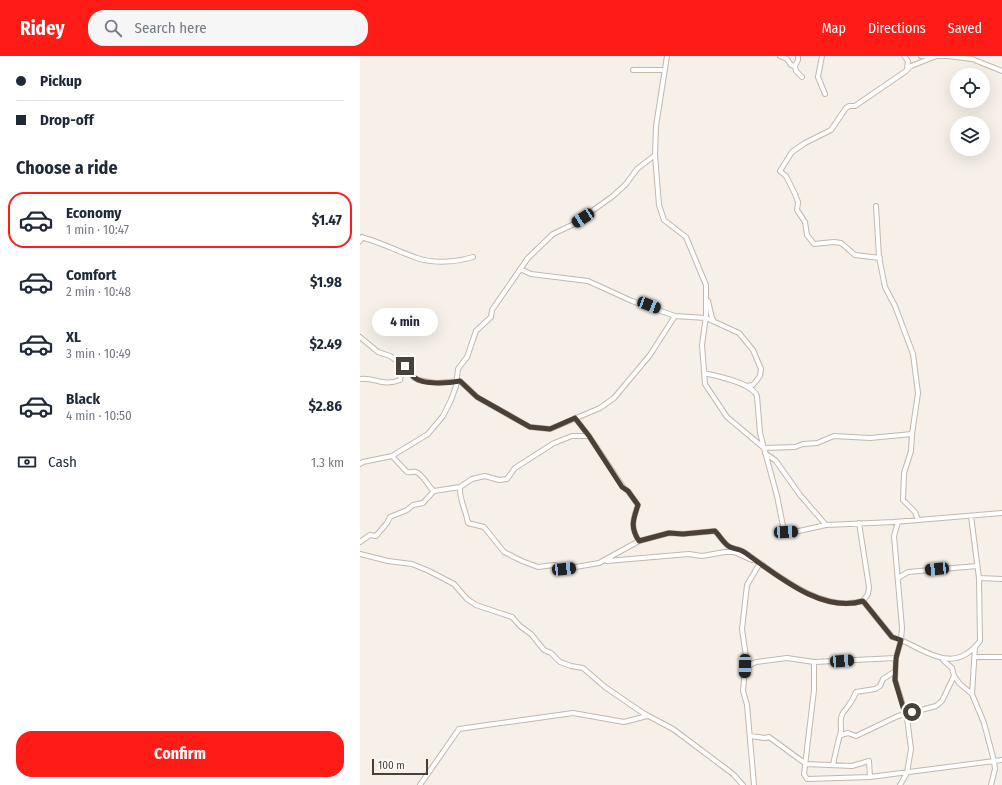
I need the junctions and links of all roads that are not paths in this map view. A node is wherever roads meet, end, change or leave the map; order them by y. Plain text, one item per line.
1 (667, 56) edge
2 (780, 56) edge
3 (798, 56) edge
4 (822, 56) edge
5 (904, 56) edge
6 (921, 56) edge
7 (937, 57) edge
8 (795, 66) junction
9 (633, 70) dead end
10 (665, 70) junction
11 (907, 70) junction
12 (1002, 71) edge
13 (802, 77) dead end
14 (825, 94) dead end
15 (655, 155) junction
16 (876, 206) dead end
17 (360, 241) edge
18 (473, 257) dead end
19 (880, 258) junction
20 (520, 269) junction
21 (707, 298) junction
22 (675, 316) junction
23 (706, 317) junction
24 (715, 322) junction
25 (360, 337) edge
26 (405, 366) junction
27 (704, 373) junction
28 (360, 379) edge
29 (456, 382) junction
30 (746, 386) junction
31 (575, 418) junction
32 (912, 434) junction
33 (589, 436) junction
34 (765, 451) junction
35 (392, 456) junction
36 (360, 464) edge
37 (460, 487) junction
38 (434, 491) junction
39 (1002, 513) edge
40 (971, 516) junction
41 (918, 520) junction
42 (898, 522) junction
43 (859, 523) junction
44 (826, 525) junction
45 (639, 541) junction
46 (360, 542) edge
47 (360, 554) edge
48 (604, 561) junction
49 (760, 563) junction
50 (977, 566) junction
51 (898, 578) junction
52 (979, 578) junction
53 (1002, 579) edge
54 (863, 601) junction
55 (901, 640) junction
56 (975, 647) junction
57 (1002, 656) edge
58 (974, 657) junction
59 (896, 658) junction
60 (942, 659) junction
61 (814, 662) junction
62 (894, 672) junction
63 (745, 676) junction
64 (954, 676) junction
65 (972, 694) junction
66 (905, 714) junction
67 (648, 716) junction
68 (841, 734) junction
69 (750, 736) junction
70 (1002, 760) edge
71 (994, 761) junction
72 (806, 764) junction
73 (833, 765) junction
74 (907, 773) junction
75 (870, 777) junction
76 (739, 783) edge
77 (420, 785) edge
78 (743, 785) edge
79 (754, 785) edge
80 (900, 785) edge
81 (991, 785) edge

1 - 10 street
2 - 8 street
3 - 8 street
4 - 14 street
5 - 11 street
6 - 7 street
7 - 11 street
7 - 12 street
8 - 13 street
9 - 10 street
10 - 15 street
11 - 19 street
15 - 20 street
15 - 21 street
16 - 19 street
17 - 18 street
19 - 32 street
20 - 22 street
20 - 29 street
21 - 23 street
21 - 24 street
22 - 23 street
22 - 31 street
23 - 24 street
23 - 27 street
24 - 30 street
25 - 26 street
26 - 28 street
26 - 29 street
27 - 30 street
27 - 34 street
29 - 31 street
29 - 35 street
30 - 34 street
31 - 33 street
32 - 34 street
32 - 41 street
33 - 37 street
33 - 45 street
34 - 44 street
34 - 44 street
35 - 36 street
35 - 38 street
37 - 38 street
37 - 48 street
38 - 46 street
39 - 40 street
40 - 41 street
40 - 50 street
41 - 42 street
42 - 43 street
42 - 51 street
43 - 44 street
43 - 54 street
45 - 48 street
45 - 49 street
47 - 67 street
48 - 49 street
49 - 54 street
49 - 63 street
50 - 51 street
50 - 52 street
51 - 55 street
52 - 53 street
52 - 56 street
54 - 55 street
55 - 59 street
55 - 60 street
56 - 58 street
56 - 60 street
57 - 58 street
58 - 65 street
59 - 61 street
59 - 62 street
60 - 64 street
61 - 63 street
61 - 72 street
62 - 66 street
62 - 68 street
63 - 69 street
64 - 65 street
64 - 66 street
65 - 71 street
66 - 68 street
66 - 74 street
67 - 76 street
67 - 77 street
68 - 73 street
69 - 72 street
69 - 79 street
70 - 71 street
71 - 74 street
71 - 81 street
72 - 73 street
72 - 75 street
73 - 75 street
74 - 75 street
74 - 80 street
76 - 78 street

